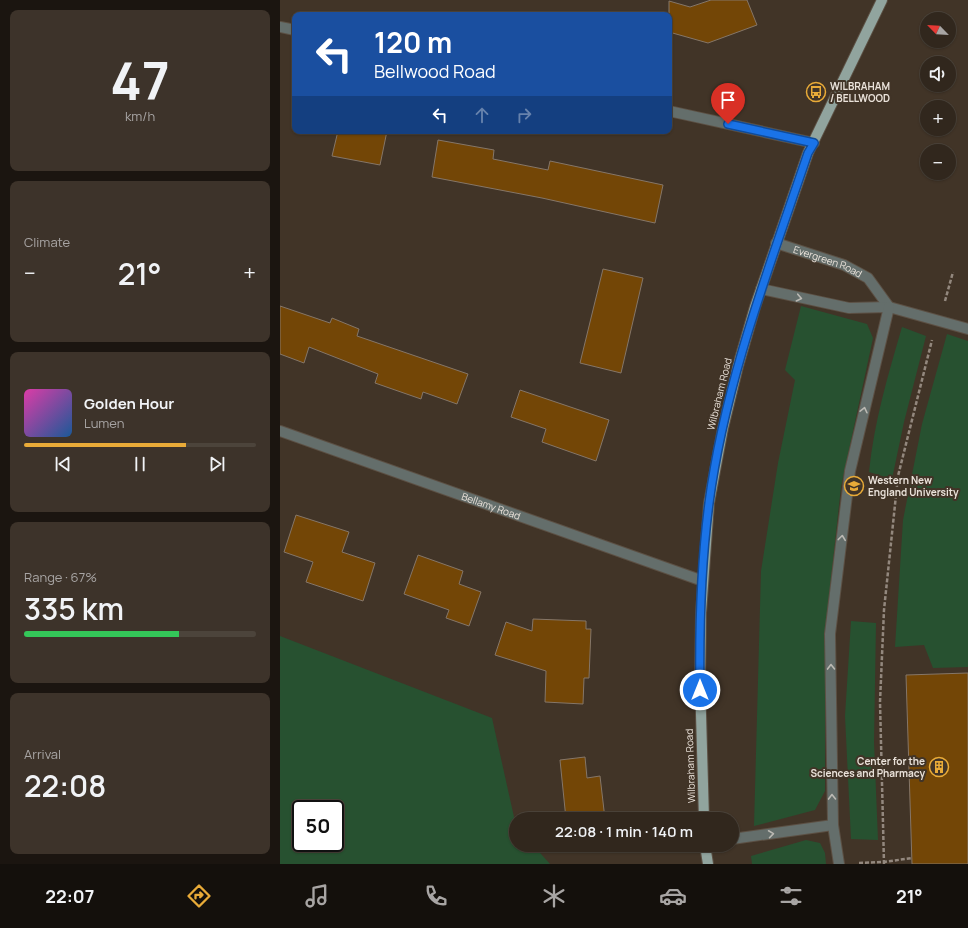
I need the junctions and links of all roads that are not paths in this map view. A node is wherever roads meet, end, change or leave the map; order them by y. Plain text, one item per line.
1 (882, 0) edge
2 (280, 27) edge
3 (292, 29) edge
4 (672, 112) edge
5 (814, 143) junction
6 (776, 243) junction
7 (761, 289) junction
8 (889, 307) junction
9 (968, 329) edge
10 (280, 431) edge
11 (703, 581) junction
12 (704, 812) edge
13 (833, 825) junction
14 (739, 838) edge
15 (706, 852) edge
16 (708, 864) edge
17 (839, 864) edge

1 - 5 main road, Wilbraham Road
2 - 3 street
4 - 5 street
5 - 6 main road, Wilbraham Road
6 - 7 main road, Wilbraham Road
6 - 8 street, Evergreen Road
7 -> 8 street
7 - 11 main road, Wilbraham Road
8 - 9 street
13 -> 8 street
10 - 11 street, Bellamy Road
11 - 12 main road, Wilbraham Road
14 -> 13 street
13 - 17 street
15 - 16 main road

